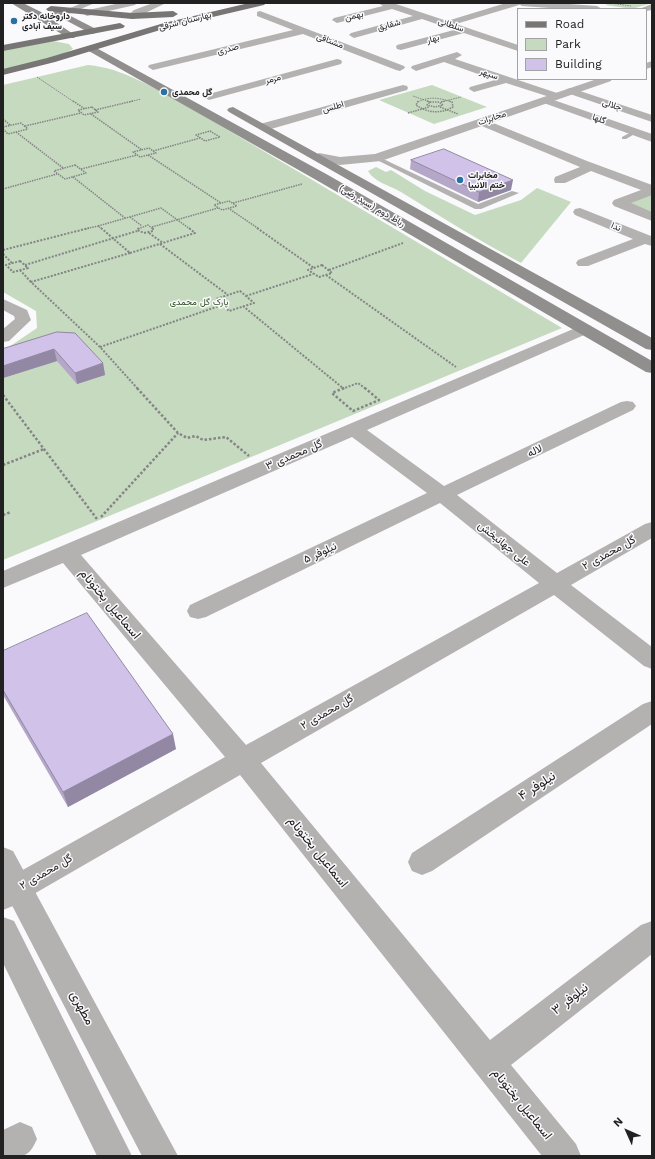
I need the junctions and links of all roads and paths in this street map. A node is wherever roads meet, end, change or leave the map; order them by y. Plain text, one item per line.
1 (16, 3) edge
2 (90, 3) edge
3 (133, 3) edge
4 (161, 3) edge
5 (231, 3) edge
6 (261, 3) edge
7 (384, 3) edge
8 (516, 3) edge
9 (522, 3) edge
10 (602, 3) edge
11 (609, 4) edge
12 (393, 6) junction
13 (632, 6) dead end
14 (587, 8) joint
15 (68, 11) junction
16 (188, 12) junction
17 (86, 13) junction
18 (38, 14) junction
19 (260, 14) dead end
20 (132, 16) junction
21 (423, 16) junction
22 (156, 19) junction
23 (74, 20) junction
24 (337, 20) dead end
25 (54, 23) junction
26 (447, 24) junction
27 (167, 25) junction
28 (464, 30) junction
29 (93, 31) junction
30 (302, 31) junction
31 (354, 35) dead end
32 (71, 36) junction
33 (517, 37) edge
34 (32, 42) junction
35 (110, 42) junction
36 (500, 42) junction
37 (401, 47) dead end
38 (3, 48) edge
39 (91, 48) junction
40 (517, 54) edge
41 (457, 55) dead end
42 (110, 58) junction
43 (444, 59) junction
44 (51, 60) junction
45 (141, 60) dead end
46 (338, 62) dead end
47 (21, 68) junction
48 (400, 68) dead end
49 (416, 68) dead end
50 (3, 72) edge
51 (152, 73) junction
52 (168, 75) dead end
53 (517, 76) edge
54 (506, 80) junction
55 (604, 80) edge
56 (474, 90) dead end
57 (407, 91) joint
58 (571, 91) junction
59 (203, 94) joint
60 (461, 96) dead end
61 (551, 98) junction
62 (141, 99) dead end
63 (422, 99) junction
64 (449, 100) junction
65 (430, 102) junction
66 (441, 103) junction
67 (430, 106) junction
68 (440, 107) junction
69 (85, 109) junction
70 (422, 109) junction
71 (95, 110) junction
72 (448, 110) junction
73 (81, 113) junction
74 (408, 113) dead end
75 (91, 114) junction
76 (462, 115) dead end
77 (652, 119) edge
78 (3, 120) edge
79 (481, 122) junction
80 (10, 125) junction
81 (25, 126) junction
82 (264, 126) junction
83 (3, 129) edge
84 (16, 132) junction
85 (201, 138) junction
86 (652, 138) edge
87 (142, 150) junction
88 (153, 151) junction
89 (137, 155) junction
90 (148, 155) junction
91 (319, 157) junction
92 (377, 158) junction
93 (591, 163) junction
94 (414, 164) edge
95 (63, 168) junction
96 (81, 169) junction
97 (400, 169) junction
98 (58, 174) junction
99 (72, 177) junction
100 (560, 180) dead end
101 (306, 183) dead end
102 (366, 184) junction
103 (3, 189) edge
104 (651, 189) edge
105 (515, 193) dead end
106 (222, 203) junction
107 (233, 203) junction
108 (218, 208) junction
109 (228, 208) junction
110 (580, 212) dead end
111 (130, 217) junction
112 (652, 217) edge
113 (124, 218) junction
114 (176, 220) junction
115 (98, 226) junction
116 (142, 226) junction
117 (152, 227) junction
118 (137, 231) junction
119 (149, 232) junction
120 (112, 238) junction
121 (649, 240) edge
122 (406, 242) dead end
123 (163, 243) junction
124 (160, 244) junction
125 (3, 250) edge
126 (130, 253) junction
127 (3, 254) edge
128 (12, 263) junction
129 (583, 263) dead end
130 (25, 265) junction
131 (314, 268) junction
132 (20, 270) junction
133 (329, 270) junction
134 (314, 274) junction
135 (326, 275) junction
136 (31, 282) junction
137 (228, 295) junction
138 (246, 296) junction
139 (3, 304) edge
140 (222, 305) junction
141 (242, 306) junction
142 (585, 329) junction
143 (3, 337) edge
144 (652, 345) edge
145 (100, 347) junction
146 (652, 368) edge
147 (460, 370) dead end
148 (344, 389) junction
149 (3, 395) edge
150 (627, 406) dead end
151 (354, 429) junction
152 (178, 433) junction
153 (44, 449) junction
154 (250, 457) dead end
155 (3, 465) edge
156 (442, 495) junction
157 (11, 512) dead end
158 (3, 515) edge
159 (652, 529) edge
160 (66, 553) junction
161 (3, 580) edge
162 (554, 584) junction
163 (198, 611) dead end
164 (652, 660) edge
165 (652, 710) edge
166 (243, 760) junction
167 (3, 860) edge
168 (422, 862) dead end
169 (10, 892) edge
170 (3, 931) edge
171 (652, 935) edge
172 (488, 1062) junction
173 (115, 1156) edge
174 (161, 1156) edge
175 (564, 1156) edge

1 - 18 main road
2 - 15 street
3 - 17 street
3 - 20 street
4 - 20 street
5 - 16 main road, بهارستان شرقی
6 - 27 main road, بهارستان شرقی
7 - 12 street, سلطانی
8 - 26 street
9 - 14 street
10 - 14 street
11 - 13 path
12 - 21 street, سلطانی
12 - 24 street, بهمن
15 - 17 main road
15 - 23 main road
16 - 20 main road
16 - 22 main road, بهارستان شرقی
17 - 20 main road
18 - 25 main road
18 - 34 main road
19 - 30 street, مشتاقی
21 - 26 street, سلطانی
21 - 31 street, شقایق
22 - 27 main road
22 - 29 main road, بهارستان شرقی
23 - 25 main road
23 - 29 main road
25 - 32 main road
26 - 28 street, سلطانی
27 - 35 main road, بهارستان شرقی
27 - 35 main road
28 - 36 street, سلطانی
28 - 37 street, بهار
29 - 32 main road, بهارستان شرقی
29 - 35 main road
30 - 48 street, مشتاقی
30 - 51 street, صدری
32 - 34 main road, بهارستان شرقی
32 - 39 main road
33 - 36 street
34 - 38 main road, بهارستان شرقی
35 - 39 main road, بهارستان شرقی
36 - 40 street, سلطانی
39 - 42 main road, رباط دوم (سید رضی)
39 - 44 main road, بهارستان شرقی
41 - 43 street
42 - 44 main road
42 - 51 main road, رباط دوم (سید رضی)
43 - 49 street
43 - 54 street, سپهر
44 - 47 main road
45 - 51 main road, رباط دوم (سید رضی)
46 - 59 street, مرمر
47 - 50 main road
47 - 69 path
51 - 52 main road, رباط دوم (سید رضی)
51 - 142 main road, رباط دوم (سید رضی)
53 - 54 street
54 - 56 street
54 - 61 street, سپهر
55 - 58 street, مخابرات
57 - 63 path
57 - 82 street, اطلس
58 - 61 street, مخابرات
58 - 77 street, جلالی
59 - 82 main road, رباط دوم (سید رضی)
60 - 64 path
61 - 79 street, مخابرات
61 - 86 street, گلها
62 - 71 path
63 - 64 path
63 - 65 path
63 - 70 path
64 - 66 path
64 - 72 path
65 - 66 path
65 - 67 path
66 - 68 path
67 - 68 path
67 - 70 path
68 - 72 path
69 - 71 path
69 - 73 path
70 - 72 path
70 - 74 path
71 - 75 path
72 - 76 path
73 - 75 path
73 - 81 path
75 - 87 path
78 - 80 path
79 - 92 street, مخابرات
79 - 93 street
80 - 81 path
80 - 83 path
81 - 84 path
82 - 91 main road, رباط دوم (سید رضی)
83 - 84 path
84 - 95 path
85 - 85 path
85 - 88 path
87 - 88 path
87 - 89 path
88 - 90 path
89 - 90 path
89 - 96 path
90 - 106 path
91 - 92 street
91 - 102 main road, رباط دوم (سید رضی)
92 - 97 lane
92 - 102 street
93 - 100 street
93 - 104 street
94 - 97 lane
95 - 96 path
95 - 98 path
96 - 99 path
97 - 105 lane
98 - 99 path
98 - 103 path
99 - 113 path
101 - 107 path
102 - 144 main road, رباط دوم (سید رضی)
104 - 112 street
106 - 107 path
106 - 108 path
107 - 109 path
108 - 109 path
108 - 114 path
109 - 131 path
110 - 121 street, ندا
111 - 113 path
111 - 114 path
111 - 116 path
113 - 115 path
114 - 117 path
114 - 123 path
115 - 120 path
115 - 125 path
116 - 117 path
116 - 118 path
117 - 119 path
118 - 119 path
118 - 120 path
119 - 123 path
120 - 126 path
120 - 130 path
121 - 129 street
122 - 133 path
123 - 124 path
124 - 126 path
124 - 137 path
126 - 136 path
127 - 128 path
128 - 130 path
128 - 132 path
130 - 132 path
131 - 133 path
131 - 134 path
132 - 136 path
133 - 135 path
134 - 135 path
134 - 138 path
135 - 147 path
136 - 145 path
137 - 138 path
137 - 140 path
138 - 141 path
139 - 143 street
140 - 141 path
140 - 145 path
141 - 148 path
142 - 146 main road, رباط دوم (سید رضی)
142 - 151 street, گل محمدی ۳
145 - 152 path
148 - 148 path
149 - 153 path
150 - 156 street, لاله
151 - 156 street, علی جهانبخش
151 - 160 street, گل محمدی ۳
152 - 153 path
152 - 154 path
153 - 155 path
156 - 162 street, علی جهانبخش
156 - 163 street, نیلوفر ۵
157 - 158 path
159 - 162 street, گل محمدی ۲
160 - 161 street, گل محمدی ۳
160 - 166 street, اسماعیل بختونام
162 - 164 street, علی جهانبخش
162 - 166 street, گل محمدی ۲
165 - 168 street, نیلوفر ۴
166 - 169 street, گل محمدی ۲
166 - 172 street, اسماعیل بختونام
167 - 169 street, مطهری
169 - 174 street, مطهری
170 - 173 street
171 - 172 street, نیلوفر ۳
172 - 175 street, اسماعیل بختونام

